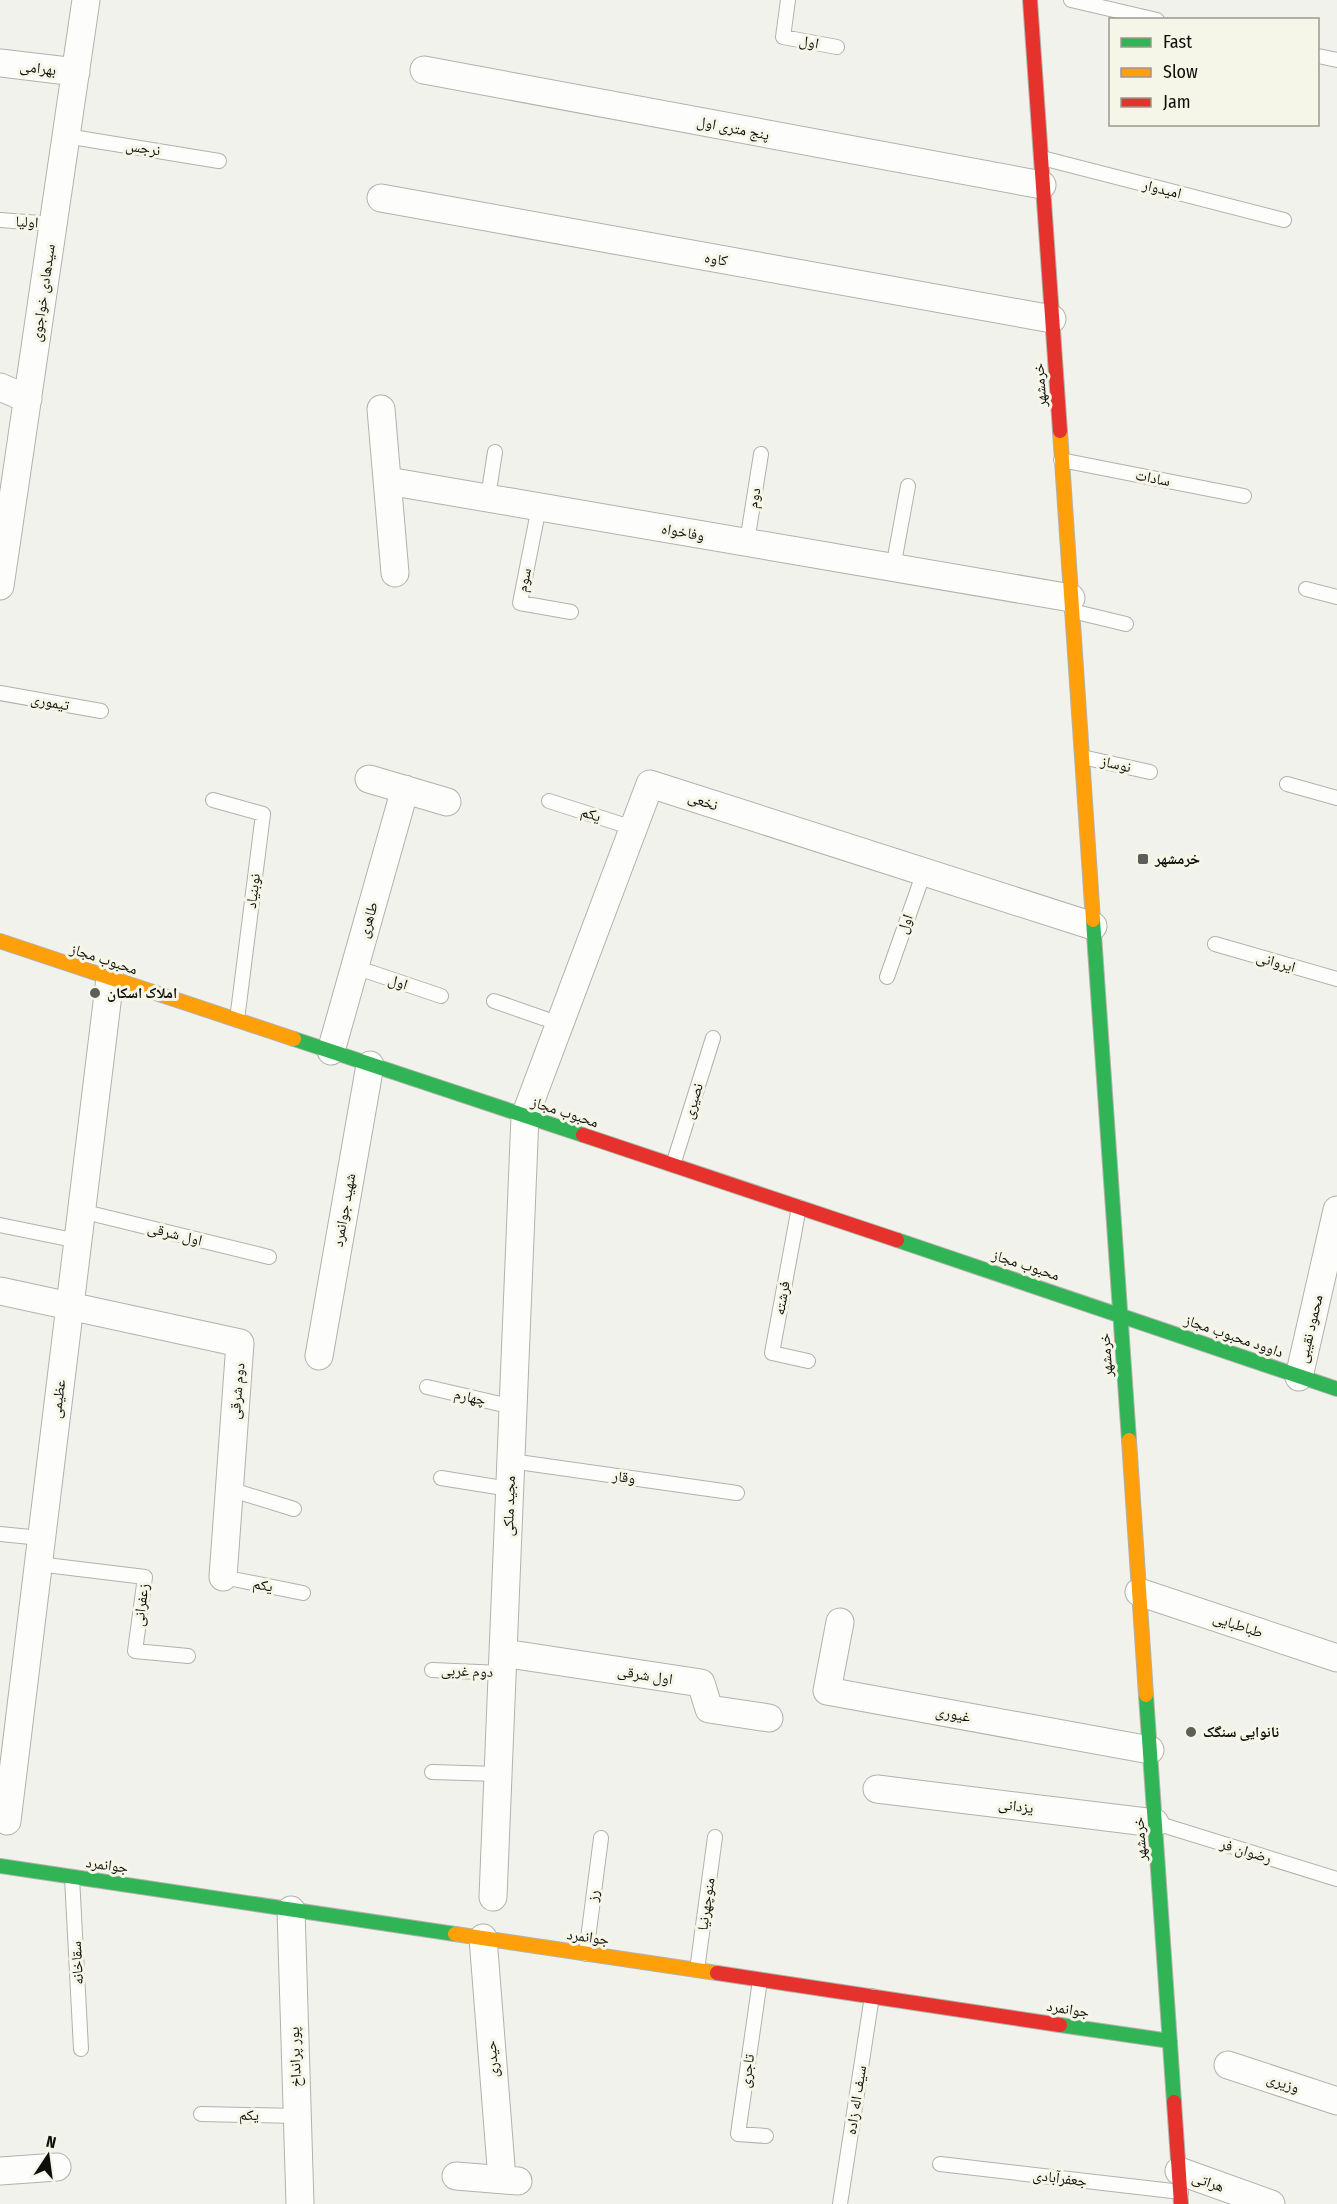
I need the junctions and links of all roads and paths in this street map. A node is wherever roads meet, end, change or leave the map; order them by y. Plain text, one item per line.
1 (86, 0) edge
2 (788, 0) edge
3 (1030, 0) edge
4 (1071, 0) edge
5 (1148, 18) edge
6 (837, 47) dead end
7 (1319, 56) edge
8 (1337, 60) edge
9 (0, 63) edge
10 (423, 70) dead end
11 (76, 72) junction
12 (66, 136) junction
13 (1041, 158) junction
14 (219, 161) dead end
15 (1042, 186) junction
16 (381, 198) dead end
17 (0, 220) edge
18 (1284, 220) dead end
19 (53, 224) junction
20 (1052, 319) junction
21 (0, 387) edge
22 (28, 399) junction
23 (381, 409) dead end
24 (495, 452) dead end
25 (761, 454) dead end
26 (1061, 460) junction
27 (388, 480) junction
28 (908, 486) dead end
29 (1244, 496) dead end
30 (488, 498) junction
31 (539, 507) junction
32 (747, 542) junction
33 (892, 568) junction
34 (395, 573) dead end
35 (0, 586) edge
36 (1306, 589) dead end
37 (1337, 597) edge
38 (1071, 604) junction
39 (571, 612) dead end
40 (1126, 624) dead end
41 (0, 693) edge
42 (101, 711) dead end
43 (1082, 757) junction
44 (1150, 772) dead end
45 (369, 779) dead end
46 (1287, 784) dead end
47 (405, 789) junction
48 (1337, 798) edge
49 (213, 800) dead end
50 (447, 801) dead end
51 (549, 801) dead end
52 (633, 828) junction
53 (924, 872) junction
54 (1093, 926) junction
55 (0, 941) edge
56 (1215, 944) dead end
57 (355, 967) junction
58 (887, 977) dead end
59 (110, 978) junction
60 (1337, 979) edge
61 (441, 996) dead end
62 (494, 1001) dead end
63 (237, 1020) junction
64 (560, 1024) junction
65 (712, 1038) dead end
66 (331, 1051) junction
67 (370, 1065) junction
68 (525, 1116) junction
69 (673, 1165) junction
70 (799, 1207) junction
71 (1337, 1210) edge
72 (81, 1211) junction
73 (0, 1225) edge
74 (78, 1241) junction
75 (269, 1257) dead end
76 (0, 1291) edge
77 (70, 1306) junction
78 (1120, 1314) junction
79 (319, 1356) dead end
80 (808, 1361) dead end
81 (1299, 1377) junction
82 (427, 1387) dead end
83 (1337, 1389) edge
84 (513, 1407) junction
85 (511, 1461) junction
86 (441, 1478) dead end
87 (229, 1489) junction
88 (510, 1489) junction
89 (737, 1493) dead end
90 (294, 1509) dead end
91 (0, 1534) edge
92 (40, 1551) junction
93 (224, 1577) joint
94 (1139, 1592) junction
95 (303, 1593) dead end
96 (840, 1622) dead end
97 (188, 1656) dead end
98 (1337, 1658) edge
99 (503, 1663) junction
100 (432, 1670) dead end
101 (769, 1718) dead end
102 (1150, 1750) junction
103 (432, 1773) dead end
104 (498, 1774) junction
105 (877, 1790) dead end
106 (7, 1821) dead end
107 (1155, 1823) junction
108 (715, 1837) dead end
109 (601, 1838) dead end
110 (0, 1866) edge
111 (72, 1877) junction
112 (1337, 1879) edge
113 (493, 1897) dead end
114 (291, 1910) junction
115 (483, 1938) junction
116 (586, 1954) junction
117 (697, 1970) junction
118 (760, 1980) junction
119 (872, 1996) junction
120 (1170, 2041) junction
121 (81, 2049) dead end
122 (1228, 2065) dead end
123 (1337, 2101) edge
124 (201, 2114) dead end
125 (297, 2116) junction
126 (766, 2136) dead end
127 (940, 2164) dead end
128 (57, 2167) dead end
129 (0, 2171) edge
130 (456, 2176) dead end
131 (1180, 2189) edge
132 (300, 2204) edge
133 (840, 2204) edge
134 (1271, 2204) edge

1 - 11 street, سیدهادی خواجوی
2 - 6 lane, اول
3 - 13 street, خرمشهر
4 - 5 lane
7 - 8 lane
9 - 11 street, بهرامی
10 - 15 street, پنج متری اول
11 - 12 street, سیدهادی خواجوی
12 - 14 lane, نرجس
12 - 19 street, سیدهادی خواجوی
13 - 15 street, خرمشهر
13 - 18 lane, امیدوار
15 - 20 street, خرمشهر
16 - 20 street, کاوه
17 - 19 lane, اولیا
19 - 22 street, سیدهادی خواجوی
20 - 26 street, خرمشهر
21 - 22 street
22 - 35 street, سیدهادی خواجوی
23 - 27 street
24 - 30 lane
25 - 32 lane, دوم
26 - 29 lane, سادات
26 - 38 street, خرمشهر
27 - 30 street, وفاخواه
27 - 34 street
28 - 33 lane
30 - 31 street, وفاخواه
31 - 32 street, وفاخواه
31 - 39 lane, سوم
32 - 33 street, وفاخواه
33 - 38 street, وفاخواه
36 - 37 lane
38 - 40 lane
38 - 43 street, خرمشهر
41 - 42 lane, تیموری
43 - 44 lane, نوساز
43 - 54 street, خرمشهر
45 - 47 street
46 - 48 lane
47 - 50 street
47 - 57 street, طاهری
49 - 63 lane, نوبنیاد
51 - 52 lane, یکم
52 - 53 street, نخعی
52 - 64 street, نخعی
53 - 54 street, نخعی
53 - 58 lane, اول
54 - 78 street, خرمشهر
55 - 59 street, محبوب مجاز
56 - 60 lane, ایروانی
57 - 61 lane, اول
57 - 66 street, طاهری
59 - 63 street, محبوب مجاز
59 - 72 street, عظیمی
62 - 64 lane
63 - 66 street, محبوب مجاز
64 - 68 street, نخعی
65 - 69 lane, نصیری
66 - 67 street, محبوب مجاز
67 - 68 street, محبوب مجاز
67 - 79 street, شهید جوانمرد
68 - 69 street, محبوب مجاز
68 - 84 street, مجید ملکی
69 - 70 street, محبوب مجاز
70 - 78 street, محبوب مجاز
70 - 80 lane, فرشته
71 - 81 street, محمود نقیبی
72 - 74 street, عظیمی
72 - 75 lane, اول شرقی
73 - 74 lane
74 - 77 street, عظیمی
76 - 77 street
77 - 87 street, دوم شرقی
77 - 92 street, عظیمی
78 - 81 street, داوود محبوب مجاز
78 - 94 street, خرمشهر
81 - 83 street, داوود محبوب مجاز
82 - 84 lane, چهارم
84 - 85 street, مجید ملکی
85 - 88 street, مجید ملکی
85 - 89 lane, وقار
86 - 88 lane
87 - 90 lane
87 - 93 street, دوم شرقی
88 - 99 street, مجید ملکی
91 - 92 lane
92 - 97 lane, زعفرانی
92 - 106 street, عظیمی
93 - 95 lane, یکم
94 - 98 street, طباطبایی
94 - 102 street, خرمشهر
96 - 102 street, غیوری
99 - 100 lane, دوم غربی
99 - 101 street, اول شرقی
99 - 104 street, مجید ملکی
102 - 107 street, خرمشهر
103 - 104 lane
104 - 113 street, مجید ملکی
105 - 107 street, یزدانی
107 - 112 lane, رضوان فر
107 - 120 street, خرمشهر
108 - 117 lane, منوچهرنیا
109 - 116 lane, رز
110 - 111 street, جوانمرد
111 - 114 street, جوانمرد
111 - 121 lane, سقاخانه
114 - 115 street, جوانمرد
114 - 125 street, پور پرانداخ
115 - 116 street, جوانمرد
115 - 130 street, حیدری
116 - 117 street, جوانمرد
117 - 118 street, جوانمرد
118 - 119 street, جوانمرد
118 - 126 lane, تاجری
119 - 120 street, جوانمرد
119 - 133 lane, سیف اله زاده
120 - 131 street, خرمشهر
122 - 123 street, وزیری
124 - 125 lane, یکم
125 - 132 street, پور پرانداخ
127 - 131 lane, جعفرآبادی
128 - 129 street
131 - 134 street, هراتی

